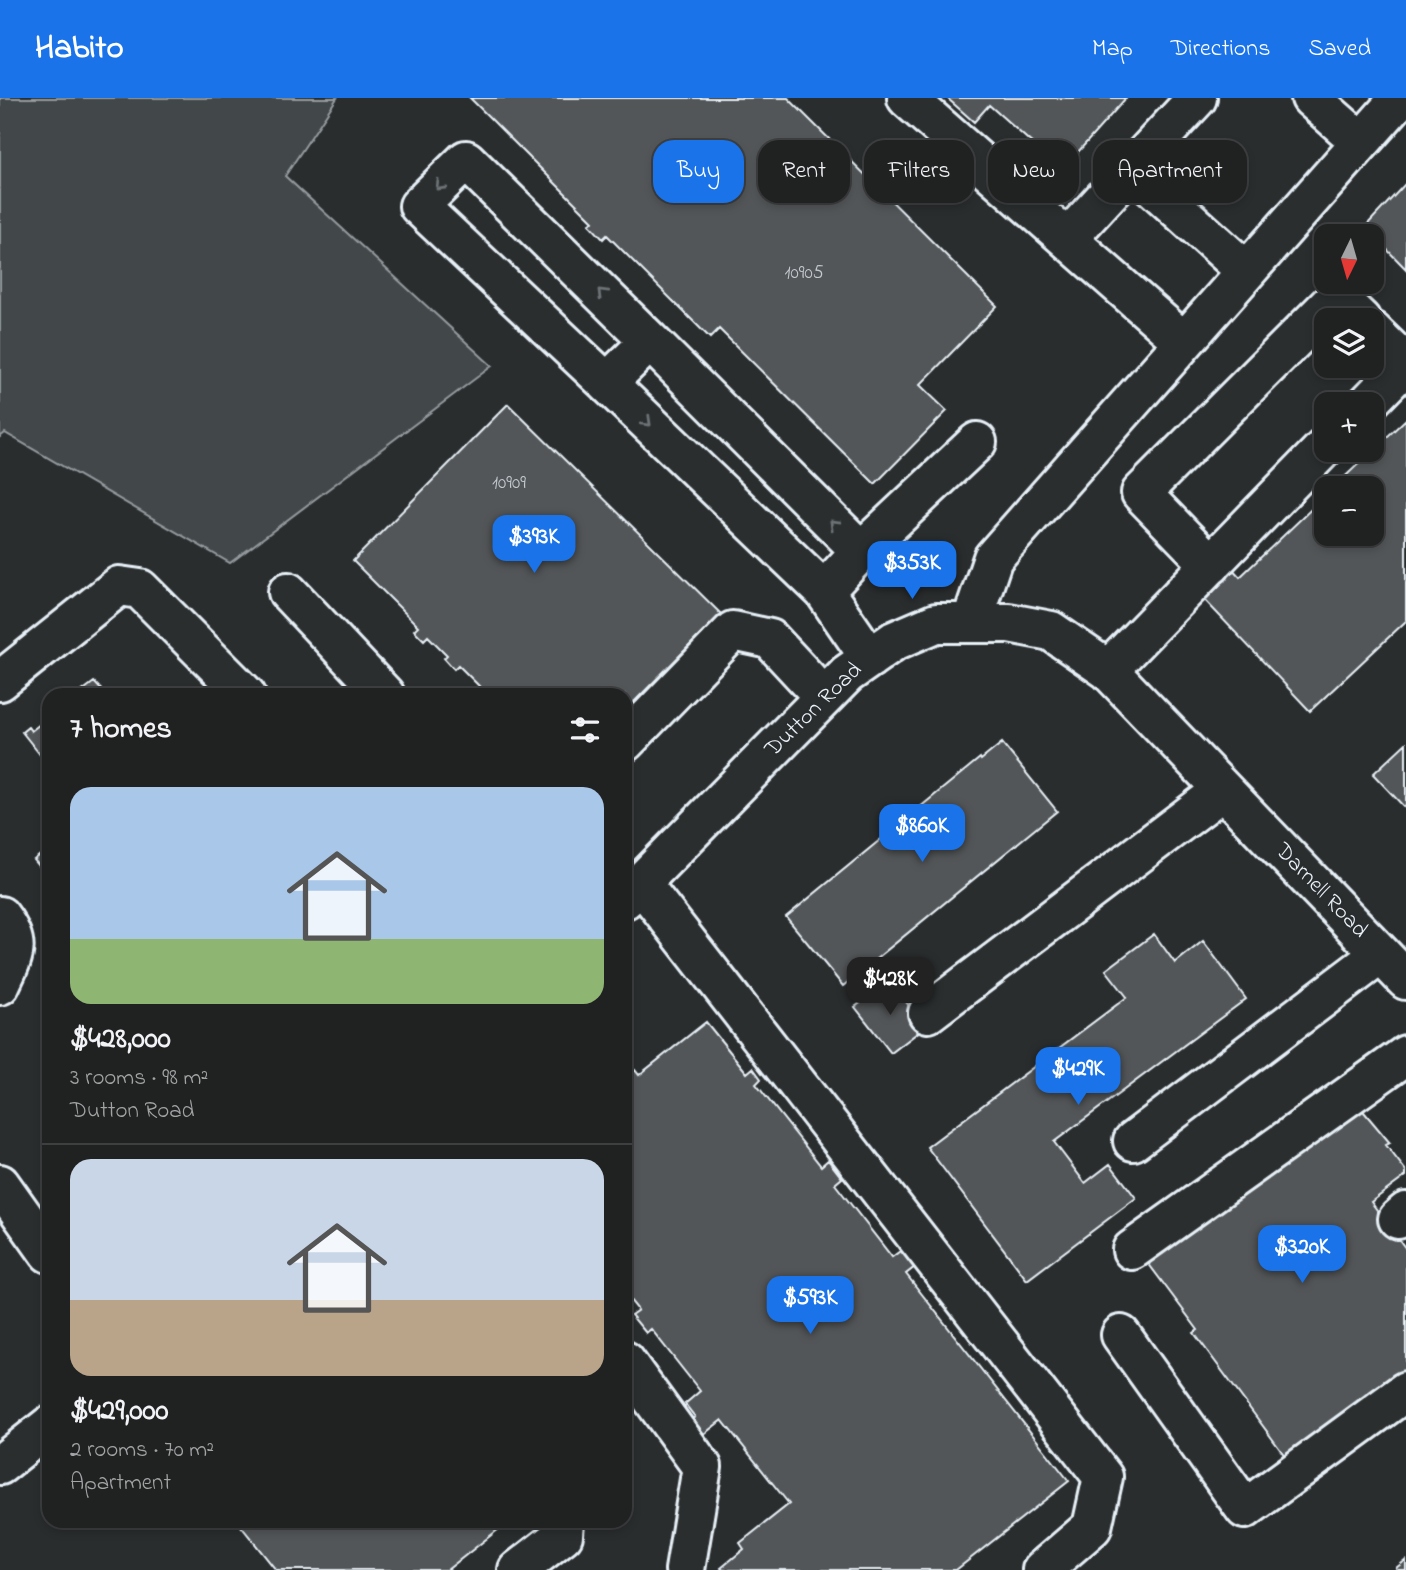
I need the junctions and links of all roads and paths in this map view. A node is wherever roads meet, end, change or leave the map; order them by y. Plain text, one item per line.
1 (907, 98) edge
2 (1197, 98) edge
3 (1311, 98) edge
4 (1400, 98) edge
5 (1159, 140) edge
6 (1361, 142) junction
7 (1100, 203) edge
8 (1170, 203) edge
9 (1067, 239) junction
10 (1246, 271) junction
11 (1326, 308) edge
12 (1348, 308) edge
13 (1314, 320) edge
14 (650, 341) junction
15 (1184, 342) junction
16 (1384, 343) edge
17 (607, 383) junction
18 (1379, 392) edge
19 (978, 442) dead end
20 (1314, 458) edge
21 (861, 551) junction
22 (1210, 565) junction
23 (824, 591) junction
24 (288, 592) dead end
25 (971, 623) junction
26 (870, 658) junction
27 (1108, 670) junction
28 (0, 681) edge
29 (239, 688) edge
30 (378, 688) edge
31 (824, 697) junction
32 (632, 734) edge
33 (1229, 796) junction
34 (633, 891) edge
35 (0, 916) edge
36 (1393, 967) edge
37 (0, 985) edge
38 (928, 1013) dead end
39 (1406, 1055) edge
40 (1133, 1141) dead end
41 (0, 1184) edge
42 (42, 1243) edge
43 (1132, 1250) dead end
44 (1121, 1335) dead end
45 (632, 1371) edge
46 (1406, 1391) edge
47 (42, 1432) edge
48 (0, 1465) edge
49 (564, 1528) edge
50 (518, 1570) edge
51 (685, 1570) edge
52 (1042, 1570) edge

1 - 9 street
2 - 5 street
3 - 6 street
4 - 6 street
6 - 10 street
7 - 9 street
8 - 10 street
9 - 15 street
10 - 15 street
11 - 12 street
13 - 22 street
14 - 17 street
14 -> 17 street
21 -> 14 street
15 - 25 street
16 - 18 street
17 -> 23 street
19 - 21 street
20 - 22 street
21 - 23 street
22 - 27 street
23 - 26 street
24 - 30 street
25 - 26 street, Dutton Road
25 - 27 street, Dutton Road
26 - 31 street, Dutton Road
27 - 33 street, Dutton Road
28 - 29 street
31 - 32 street
31 - 34 street, Dutton Road
33 - 36 street, Darnell Road
33 - 38 street
34 - 52 street
35 - 37 street
36 - 40 street
39 - 43 street
41 - 42 street
44 - 46 street
45 - 51 street
47 - 48 street
49 - 50 street

